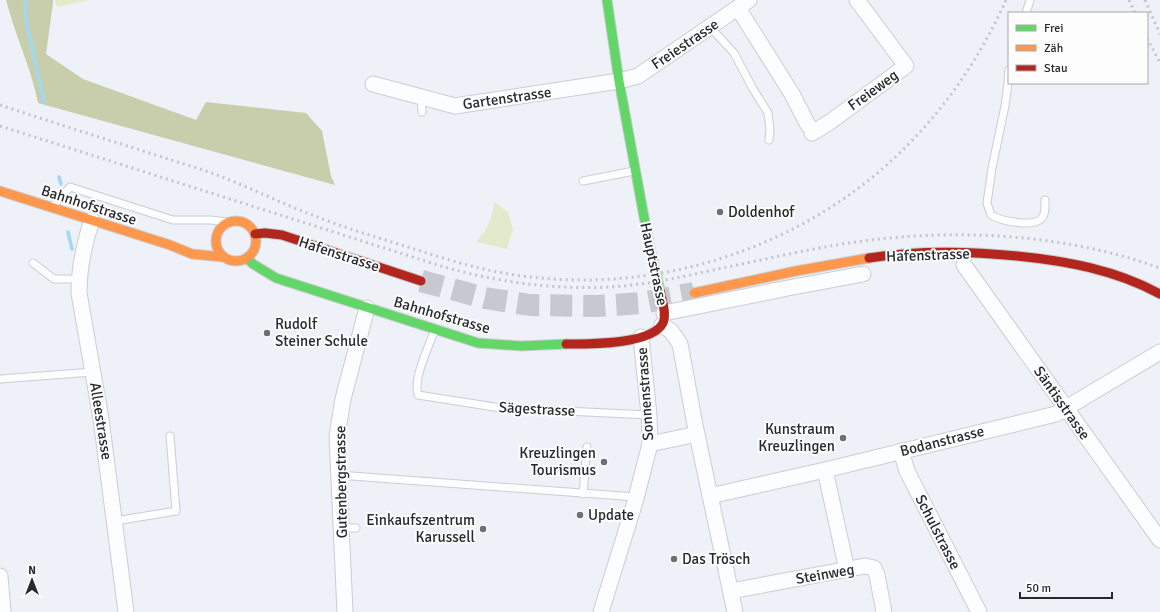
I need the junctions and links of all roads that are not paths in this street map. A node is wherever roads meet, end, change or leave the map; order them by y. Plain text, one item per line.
1 (607, 0) edge
2 (857, 0) edge
3 (1030, 0) edge
4 (744, 4) edge
5 (1026, 12) edge
6 (710, 27) junction
7 (619, 81) junction
8 (1008, 83) edge
9 (373, 84) dead end
10 (769, 140) dead end
11 (636, 171) junction
12 (583, 181) dead end
13 (0, 191) edge
14 (1045, 200) dead end
15 (51, 208) junction
16 (227, 222) junction
17 (90, 225) junction
18 (217, 232) junction
19 (255, 234) junction
20 (207, 238) dead end
21 (192, 243) dead end
22 (170, 245) junction
23 (223, 257) junction
24 (247, 258) junction
25 (33, 263) dead end
26 (964, 265) dead end
27 (863, 274) dead end
28 (79, 279) junction
29 (421, 281) tunnel mouth
30 (694, 293) tunnel mouth
31 (1160, 294) edge
32 (367, 308) junction
33 (663, 319) junction
34 (434, 330) junction
35 (642, 337) junction
36 (1160, 352) edge
37 (93, 372) junction
38 (0, 379) edge
39 (1067, 409) junction
40 (649, 415) junction
41 (697, 434) junction
42 (170, 436) dead end
43 (650, 444) junction
44 (587, 447) dead end
45 (901, 451) junction
46 (825, 470) junction
47 (338, 475) junction
48 (583, 494) junction
49 (710, 496) junction
50 (636, 498) junction
51 (115, 521) junction
52 (341, 528) junction
53 (356, 528) dead end
54 (1160, 540) edge
55 (847, 570) junction
56 (0, 576) edge
57 (731, 591) junction
58 (976, 611) edge
59 (3, 612) edge
60 (126, 612) edge
61 (345, 612) edge
62 (601, 612) edge
63 (735, 612) edge
64 (884, 612) edge

1 - 7 main road, Hauptstrasse
2 - 4 street, Freieweg
3 - 5 lane
4 - 6 street, Freiestrasse
6 - 7 street, Freiestrasse
6 - 10 lane
7 - 9 street, Gartenstrasse
7 - 11 main road, Hauptstrasse
8 - 14 lane
11 - 12 lane
11 - 33 main road, Hauptstrasse, bridge
13 - 15 main road, Bahnhofstrasse
15 - 16 lane
15 - 17 main road, Bahnhofstrasse
16 - 18 main road
16 - 19 main road
17 - 22 main road, Bahnhofstrasse
17 - 28 street, Alleestrasse
18 - 20 main road
18 - 23 main road
19 - 24 main road
19 - 29 main road, Hafenstrasse
21 - 22 main road, Bahnhofstrasse
22 - 23 main road, Bahnhofstrasse
23 - 24 main road
24 - 32 main road, Bahnhofstrasse
25 - 28 lane
26 - 39 street, Säntisstrasse
27 - 33 street
28 - 37 street, Alleestrasse
30 - 31 main road, Hafenstrasse
32 - 34 main road, Bahnhofstrasse
32 - 47 street, Gutenbergstrasse
33 - 35 main road, Bahnhofstrasse
33 - 41 street, Hauptstrasse
34 - 35 main road, Bahnhofstrasse
34 - 40 lane, Sägestrasse
35 - 40 street, Sonnenstrasse
36 - 39 street, Bodanstrasse
37 - 38 lane
37 - 51 street, Alleestrasse
39 - 45 street, Bodanstrasse
39 - 54 street, Säntisstrasse
40 - 43 street, Sonnenstrasse
41 - 43 street
41 - 49 street, Hauptstrasse
42 - 51 lane
43 - 50 street, Sonnenstrasse
44 - 48 lane
45 - 46 street, Bodanstrasse
45 - 58 street, Schulstrasse
46 - 49 street, Bodanstrasse
46 - 55 street
47 - 48 lane
47 - 52 street, Gutenbergstrasse
48 - 50 lane
49 - 57 street, Hauptstrasse
50 - 62 street, Sonnenstrasse
51 - 60 street, Alleestrasse
52 - 53 lane
52 - 61 street, Gutenbergstrasse
55 - 57 street, Steinweg
55 - 64 street, Steinweg
56 - 59 street
57 - 63 street, Hauptstrasse

